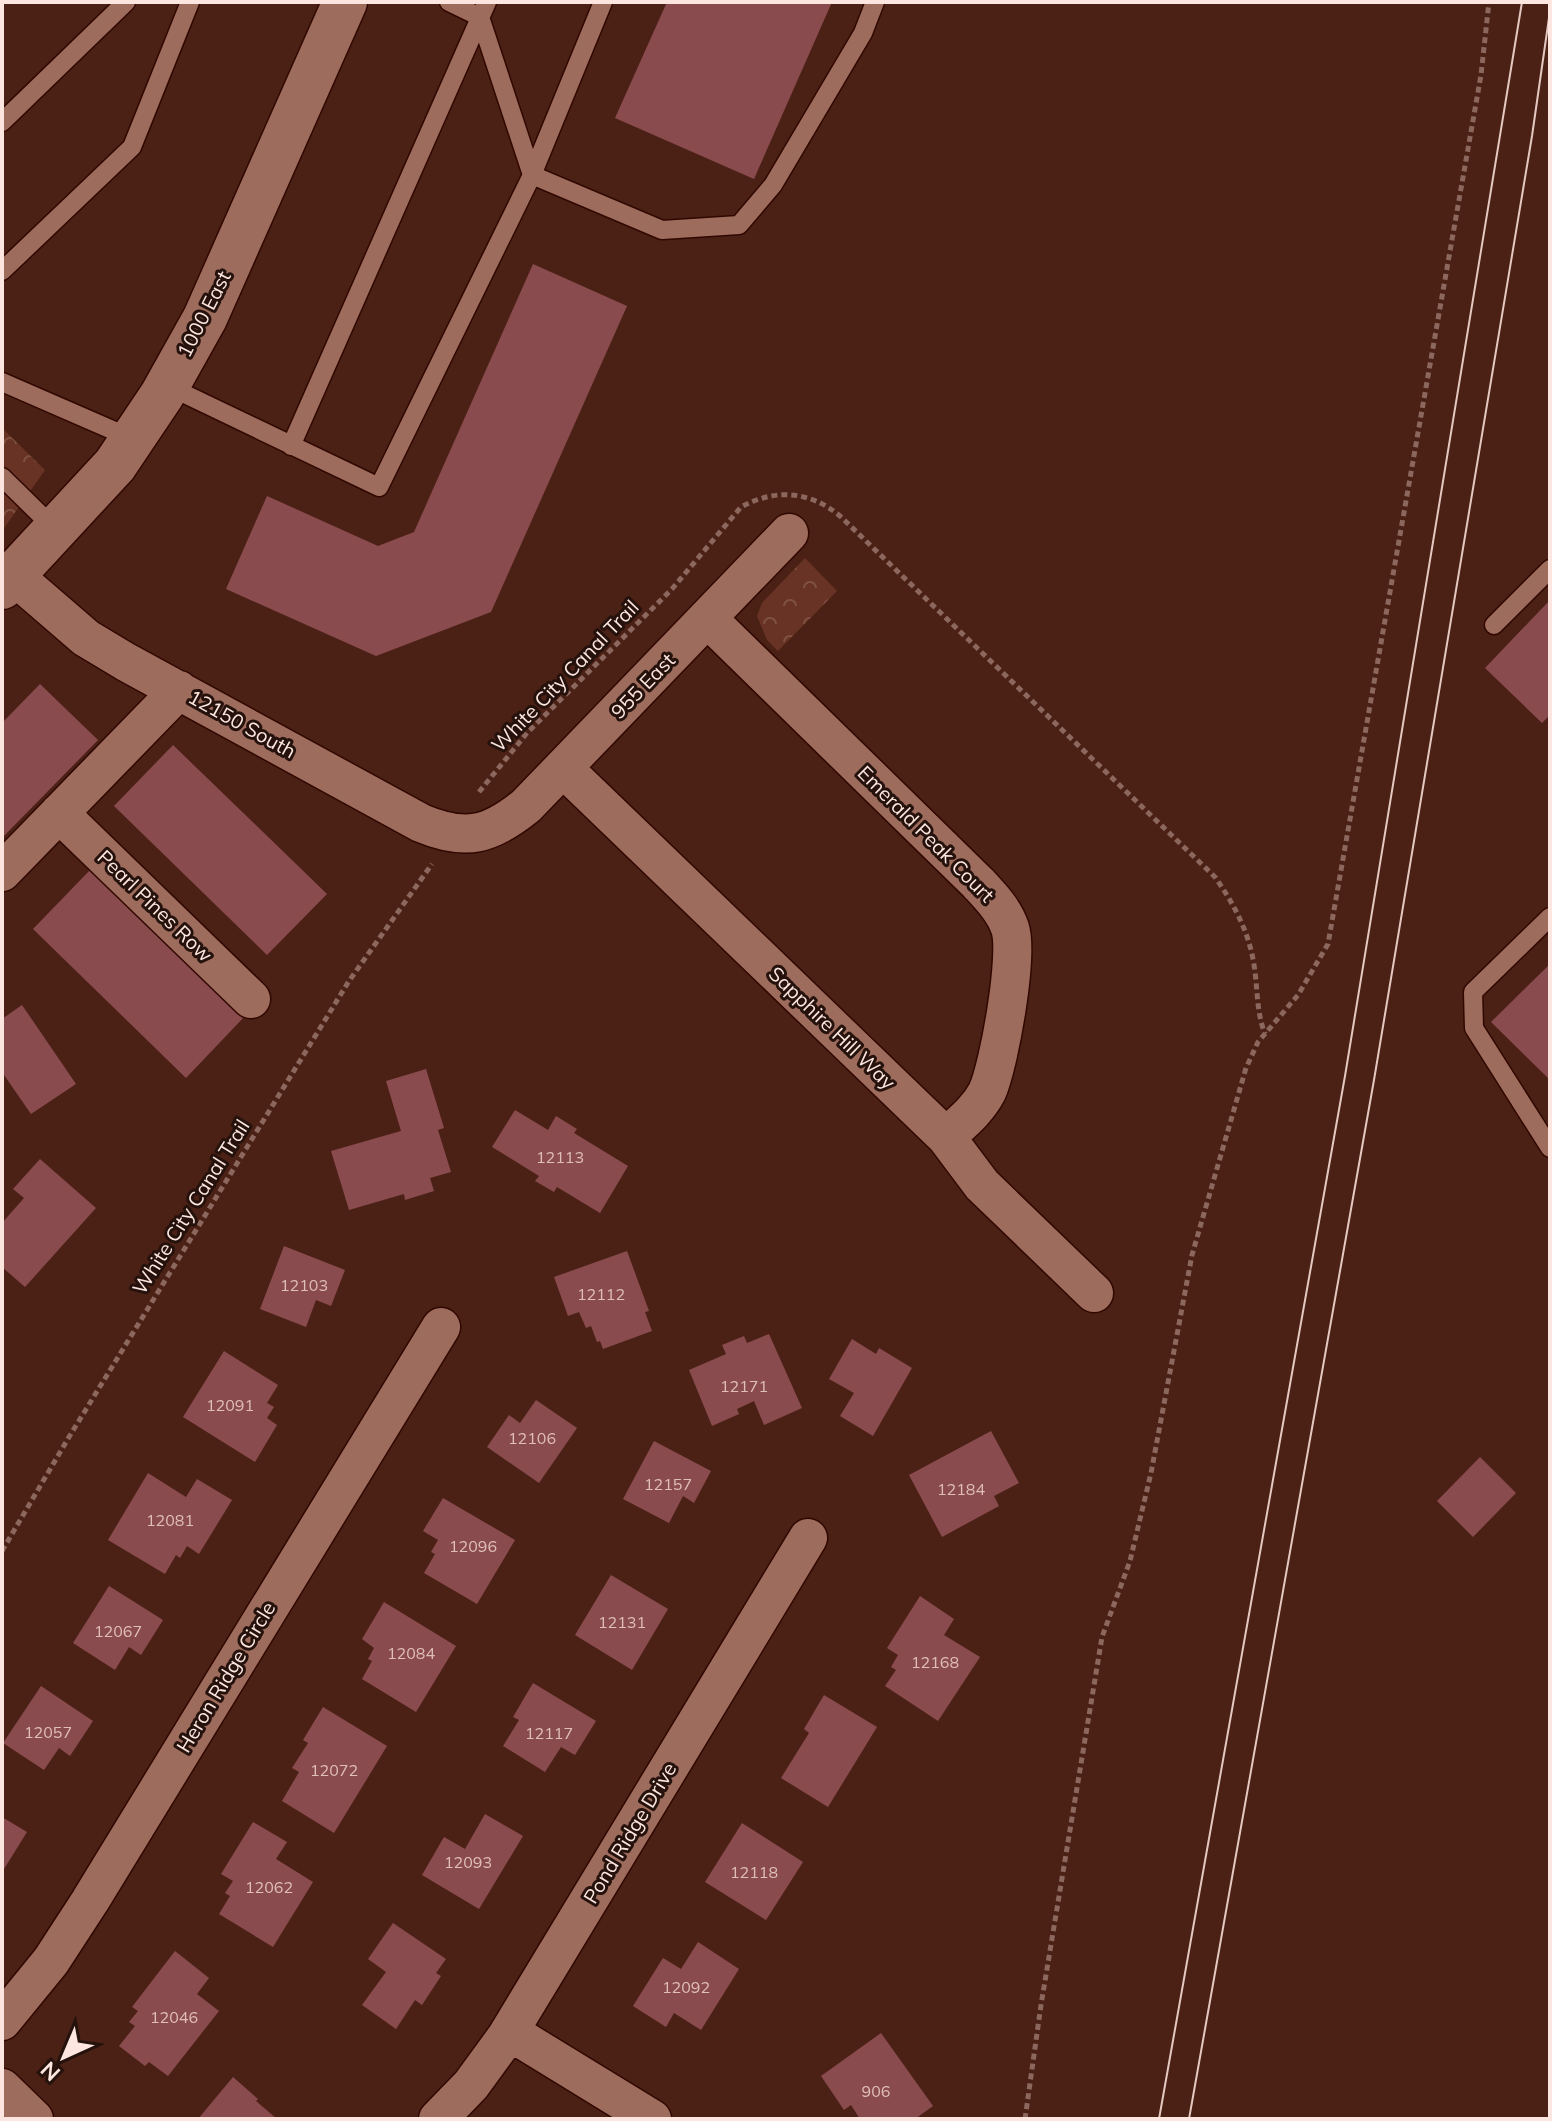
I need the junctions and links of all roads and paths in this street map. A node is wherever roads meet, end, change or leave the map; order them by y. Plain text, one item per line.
1 (126, 2) edge
2 (190, 2) edge
3 (345, 2) edge
4 (449, 2) edge
5 (603, 2) edge
6 (875, 2) edge
7 (1489, 2) edge
8 (483, 9) edge
9 (2, 122) edge
10 (532, 175) junction
11 (2, 271) edge
12 (2, 382) edge
13 (167, 386) junction
14 (133, 439) junction
15 (291, 446) junction
16 (2, 477) edge
17 (55, 529) junction
18 (789, 533) dead end
19 (1550, 569) edge
20 (7, 581) edge
21 (707, 618) junction
22 (1494, 625) dead end
23 (179, 690) junction
24 (563, 768) junction
25 (59, 813) junction
26 (490, 831) joint
27 (452, 833) junction
28 (2, 872) edge
29 (1550, 917) edge
30 (251, 999) dead end
31 (1265, 1034) junction
32 (946, 1137) junction
33 (1550, 1148) edge
34 (1094, 1293) dead end
35 (441, 1327) dead end
36 (808, 1538) dead end
37 (2, 1551) edge
38 (2, 2021) edge
39 (510, 2032) junction
40 (2, 2088) edge
41 (34, 2119) edge
42 (438, 2119) edge
43 (652, 2119) edge
44 (1025, 2119) edge

1 - 9 lane
2 - 11 lane
3 - 13 street, 1000 East
4 - 8 lane
5 - 10 lane
6 - 10 lane
7 - 31 path
8 - 10 lane
8 - 15 lane
10 - 15 lane
12 - 14 lane
13 - 14 street, 1000 East
13 - 15 lane
14 - 17 street, 1000 East
16 - 17 lane
17 - 20 street, 1000 East
18 - 21 street, 955 East
19 - 22 lane
20 - 23 street, 12150 South
21 - 24 street, 955 East
21 - 32 street, Emerald Peak Court
23 - 25 street
23 - 27 street, 12150 South
24 - 26 street, 955 East
24 - 32 street, Sapphire Hill Way
25 - 28 street
25 - 30 street, Pearl Pines Row
26 - 27 street, 12150 South
27 - 31 path, White City Canal Trail
27 - 37 path, White City Canal Trail
29 - 33 lane
31 - 44 path
32 - 34 street, Sapphire Hill Way
35 - 38 street, Heron Ridge Circle
36 - 39 street, Pond Ridge Drive
39 - 42 street, Pond Ridge Drive
39 - 43 street
40 - 41 street

